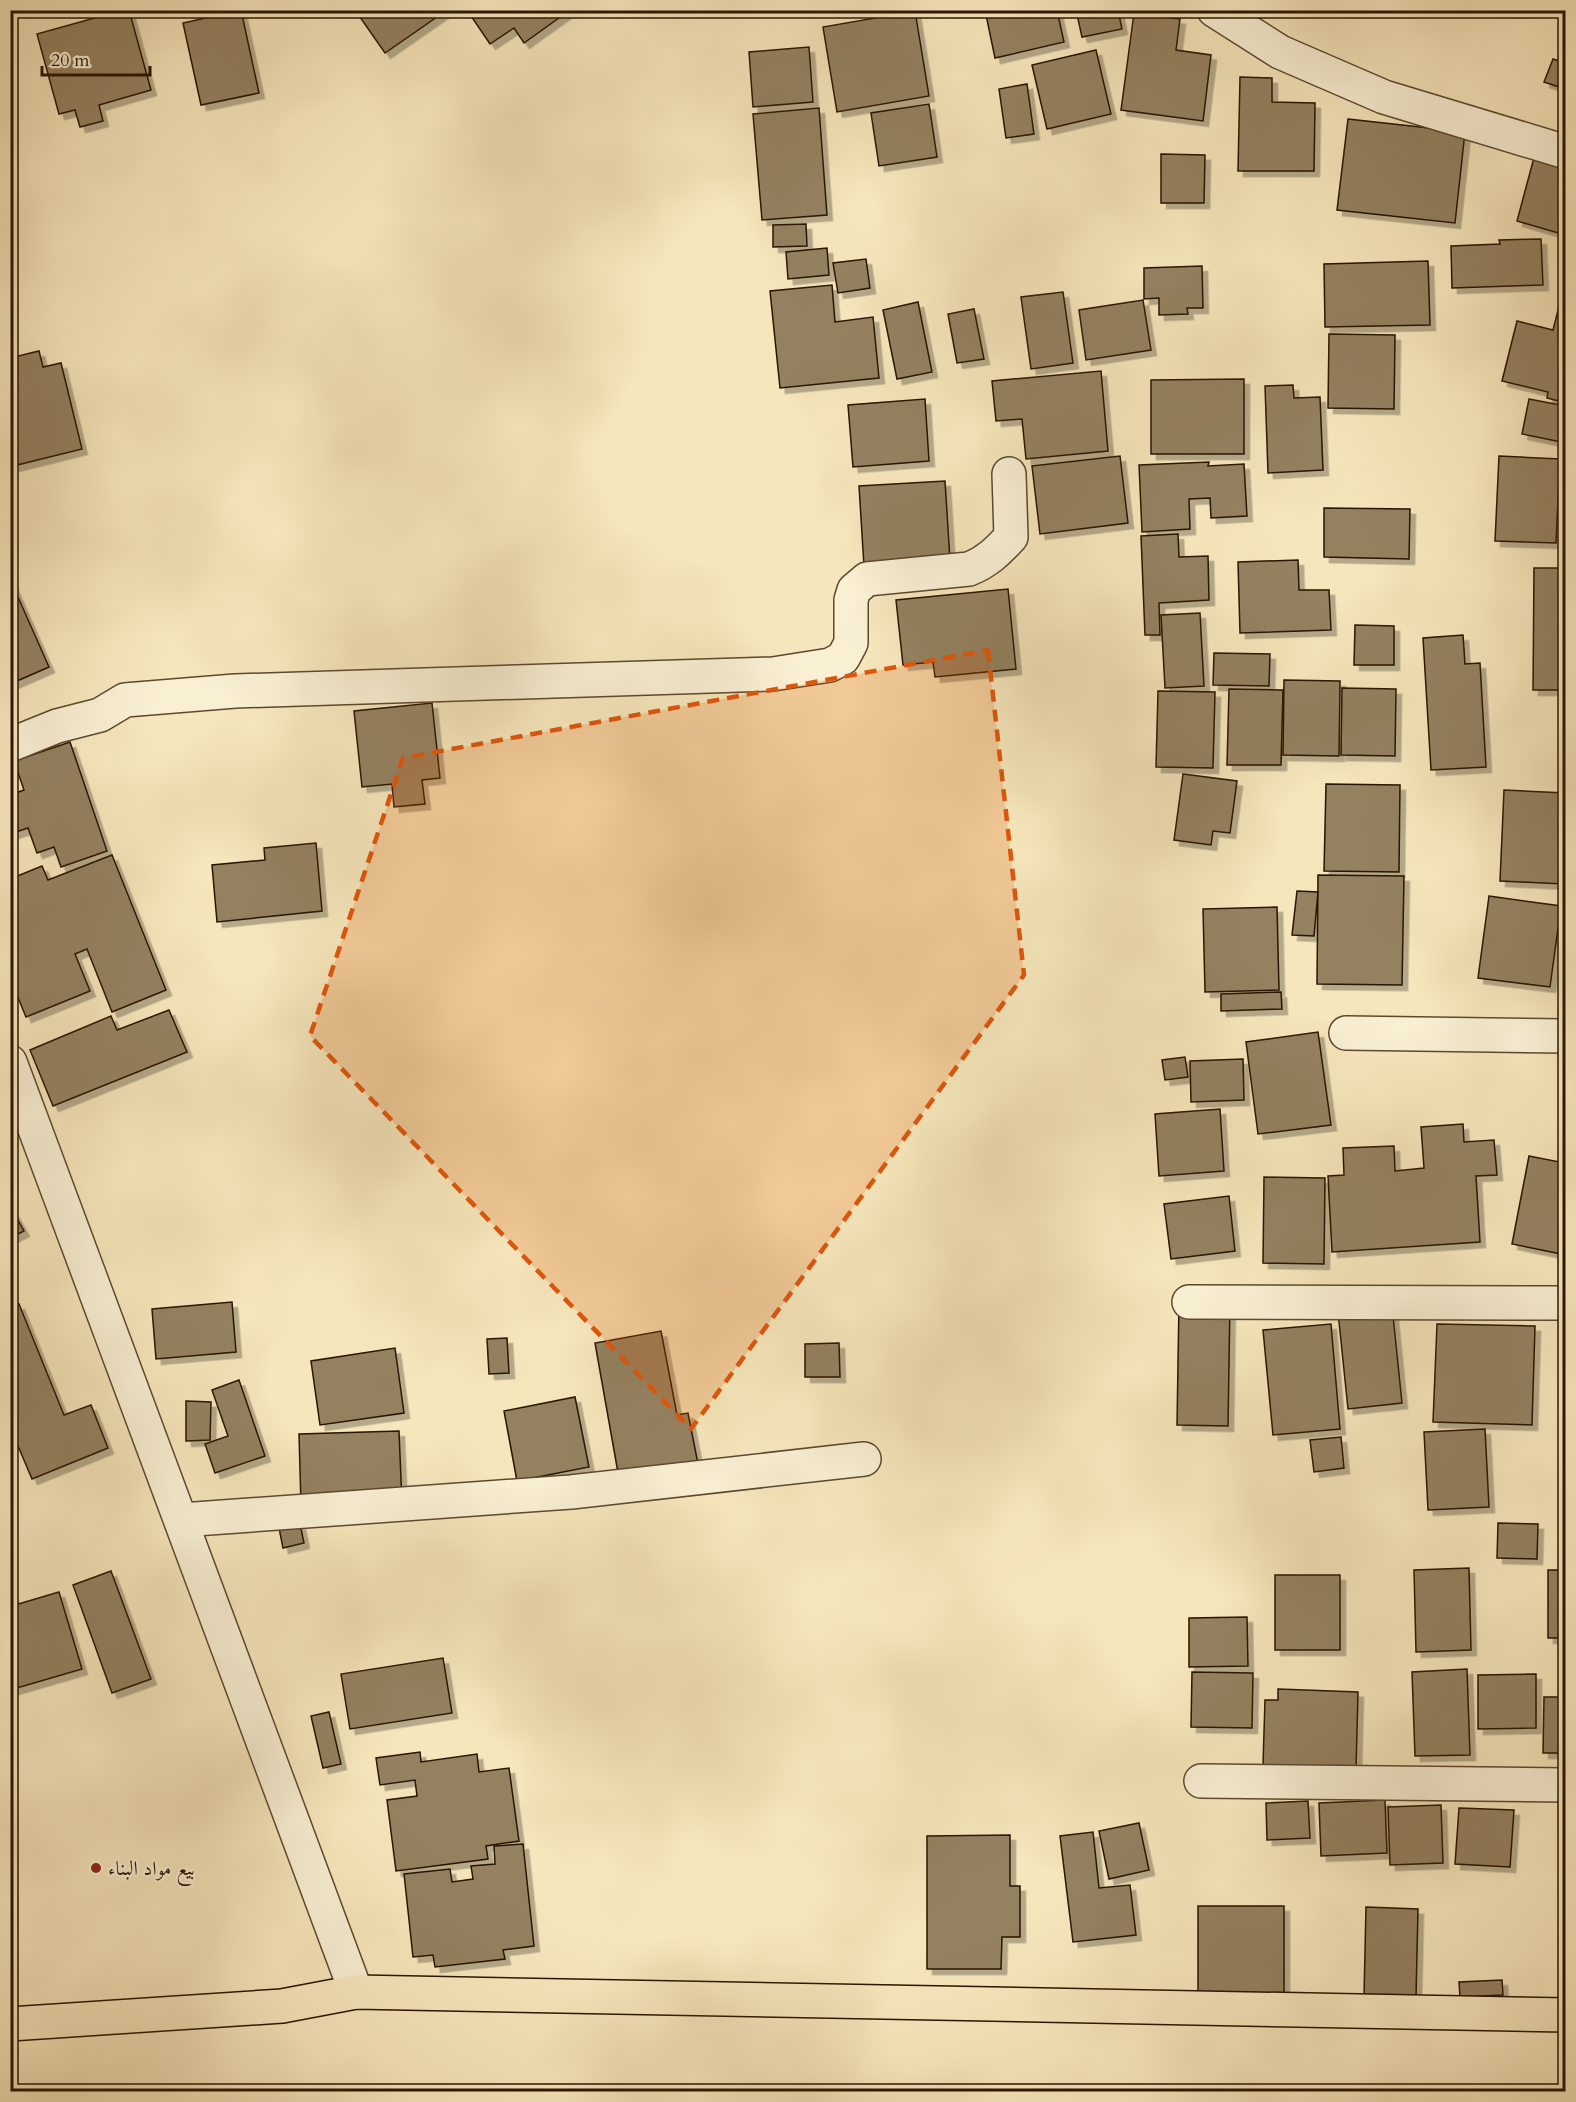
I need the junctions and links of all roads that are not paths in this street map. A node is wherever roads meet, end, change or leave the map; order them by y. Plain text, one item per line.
1 (1214, 10) edge
2 (1566, 152) edge
3 (1009, 474) dead end
4 (10, 745) edge
5 (1346, 1033) dead end
6 (1566, 1036) edge
7 (13, 1073) edge
8 (1189, 1302) dead end
9 (1566, 1303) edge
10 (864, 1459) dead end
11 (180, 1520) junction
12 (1201, 1781) dead end
13 (1566, 1785) edge
14 (356, 1992) junction
15 (1566, 2015) edge
16 (10, 2024) edge

1 - 2 street
3 - 4 street
5 - 6 street
7 - 11 street
8 - 9 street
10 - 11 street
11 - 14 street
12 - 13 street
14 - 15 main road
14 - 16 main road

